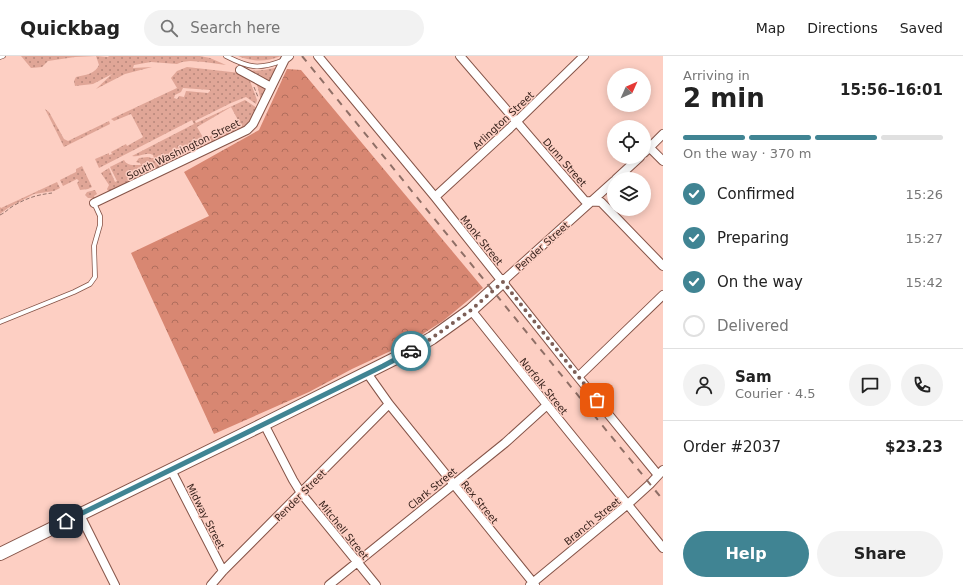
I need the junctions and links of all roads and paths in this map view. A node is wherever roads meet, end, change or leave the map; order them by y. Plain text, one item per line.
1 (3, 56) edge
2 (226, 56) edge
3 (318, 56) edge
4 (460, 56) edge
5 (584, 56) edge
6 (0, 57) edge
7 (287, 58) edge
8 (240, 70) dead end
9 (249, 75) junction
10 (271, 87) junction
11 (260, 110) junction
12 (516, 121) junction
13 (663, 134) edge
14 (651, 147) edge
15 (651, 154) edge
16 (663, 161) edge
17 (632, 164) edge
18 (624, 172) edge
19 (607, 187) edge
20 (52, 193) dead end
21 (435, 197) junction
22 (592, 201) junction
23 (94, 202) joint
24 (0, 215) edge
25 (663, 266) edge
26 (503, 282) junction
27 (663, 296) edge
28 (471, 310) junction
29 (0, 322) edge
30 (367, 373) junction
31 (578, 377) junction
32 (389, 404) junction
33 (547, 405) junction
34 (264, 424) junction
35 (171, 470) junction
36 (661, 472) edge
37 (453, 485) junction
38 (301, 493) junction
39 (628, 504) junction
40 (80, 515) junction
41 (663, 548) edge
42 (0, 554) edge
43 (357, 562) junction
44 (223, 571) junction
45 (214, 584) edge
46 (533, 584) edge
47 (115, 585) edge
48 (329, 585) edge
49 (376, 585) edge

1 - 6 lane
2 - 7 lane
3 - 21 street, Monk Street
4 - 12 street, Dunn Street
5 - 12 street, Arlington Street
7 - 10 street, South Washington Street
8 - 9 street
9 - 10 street
9 - 11 path
10 - 11 street, South Washington Street
11 - 23 street, South Washington Street
12 - 21 street, Arlington Street
12 - 22 street, Dunn Street
13 - 14 street
15 - 16 street
17 - 18 street, Pender Street
19 - 22 street, Pender Street
20 - 24 path
21 - 26 street, Monk Street
22 - 25 street, Dunn Street
22 - 26 street, Pender Street
23 - 29 lane
26 - 28 street, Pender Street
26 - 31 street, Monk Street
27 - 31 street
28 - 30 street, Pender Street
28 - 33 street, Norfolk Street
30 - 32 street, Rex Street
30 - 34 street, Pender Street
31 - 36 street, Monk Street
32 - 37 street, Rex Street
32 - 38 street, Pender Street
33 - 37 street, Clark Street
33 - 39 street, Norfolk Street
34 - 35 street, Pender Street
34 - 38 street, Mitchell Street
35 - 40 street, Pender Street
35 - 44 street, Midway Street
36 - 39 street, Branch Street
37 - 43 street, Clark Street
37 - 46 street, Rex Street
38 - 43 street, Mitchell Street
38 - 44 street, Pender Street
39 - 41 street, Norfolk Street
39 - 46 street, Branch Street
40 - 42 street, Pender Street
40 - 47 street
43 - 48 street, Clark Street
43 - 49 street, Mitchell Street
44 - 45 street, Pender Street

